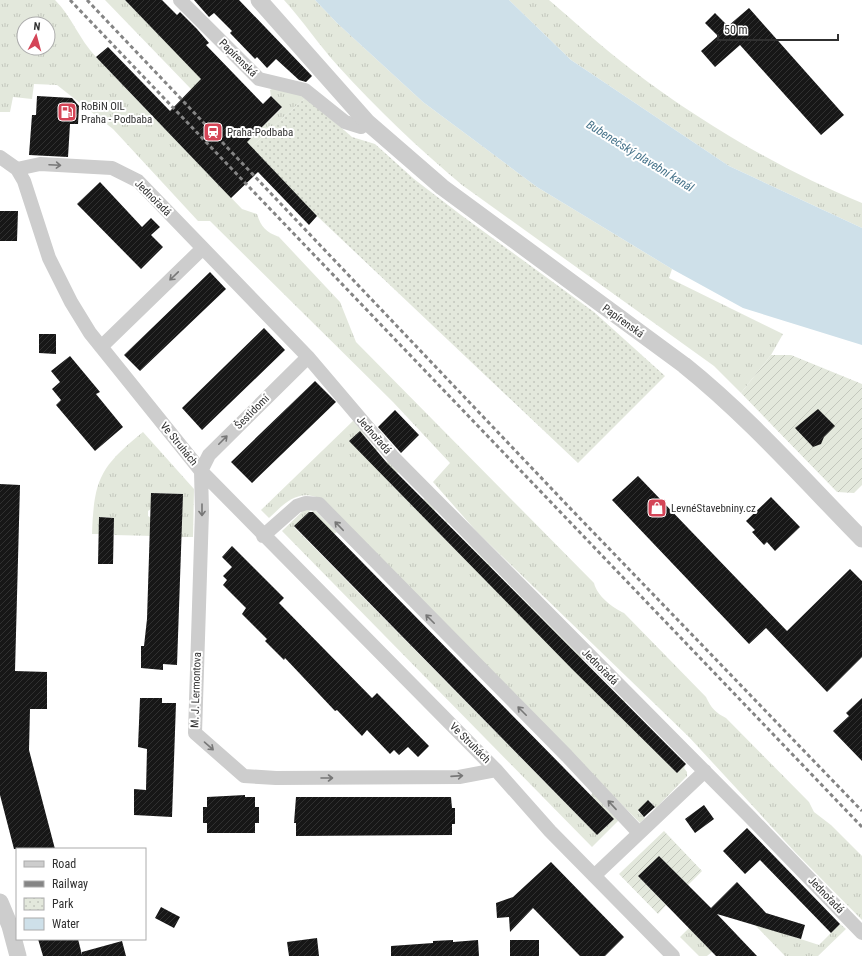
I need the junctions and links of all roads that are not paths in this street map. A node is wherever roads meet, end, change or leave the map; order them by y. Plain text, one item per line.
1 (180, 0) edge
2 (259, 0) edge
3 (367, 122) junction
4 (0, 157) edge
5 (17, 169) junction
6 (202, 249) junction
7 (101, 348) junction
8 (308, 357) junction
9 (201, 471) junction
10 (263, 536) junction
11 (862, 539) edge
12 (496, 770) junction
13 (705, 771) junction
14 (639, 833) junction
15 (594, 876) junction
16 (0, 902) edge
17 (862, 933) edge
18 (18, 956) edge
19 (672, 956) edge

1 - 3 street, Papírenská
2 - 3 street, Papírenská
3 - 11 street, Papírenská
4 - 5 street, Ve Struhách
5 -> 6 street, Jednořadá
5 - 7 street, Ve Struhách
6 -> 7 street
6 - 8 street, Jednořadá
7 - 9 street, Ve Struhách
9 -> 8 street, Šestidomí
8 - 13 street, Jednořadá
9 - 10 street, Ve Struhách
9 -> 12 street, M. J. Lermontova
10 - 12 street, Ve Struhách
14 -> 10 street
12 - 15 street, Ve Struhách
13 - 14 street
13 - 17 street, Jednořadá
14 - 15 street
15 - 19 street, Ve Struhách
16 - 18 street

